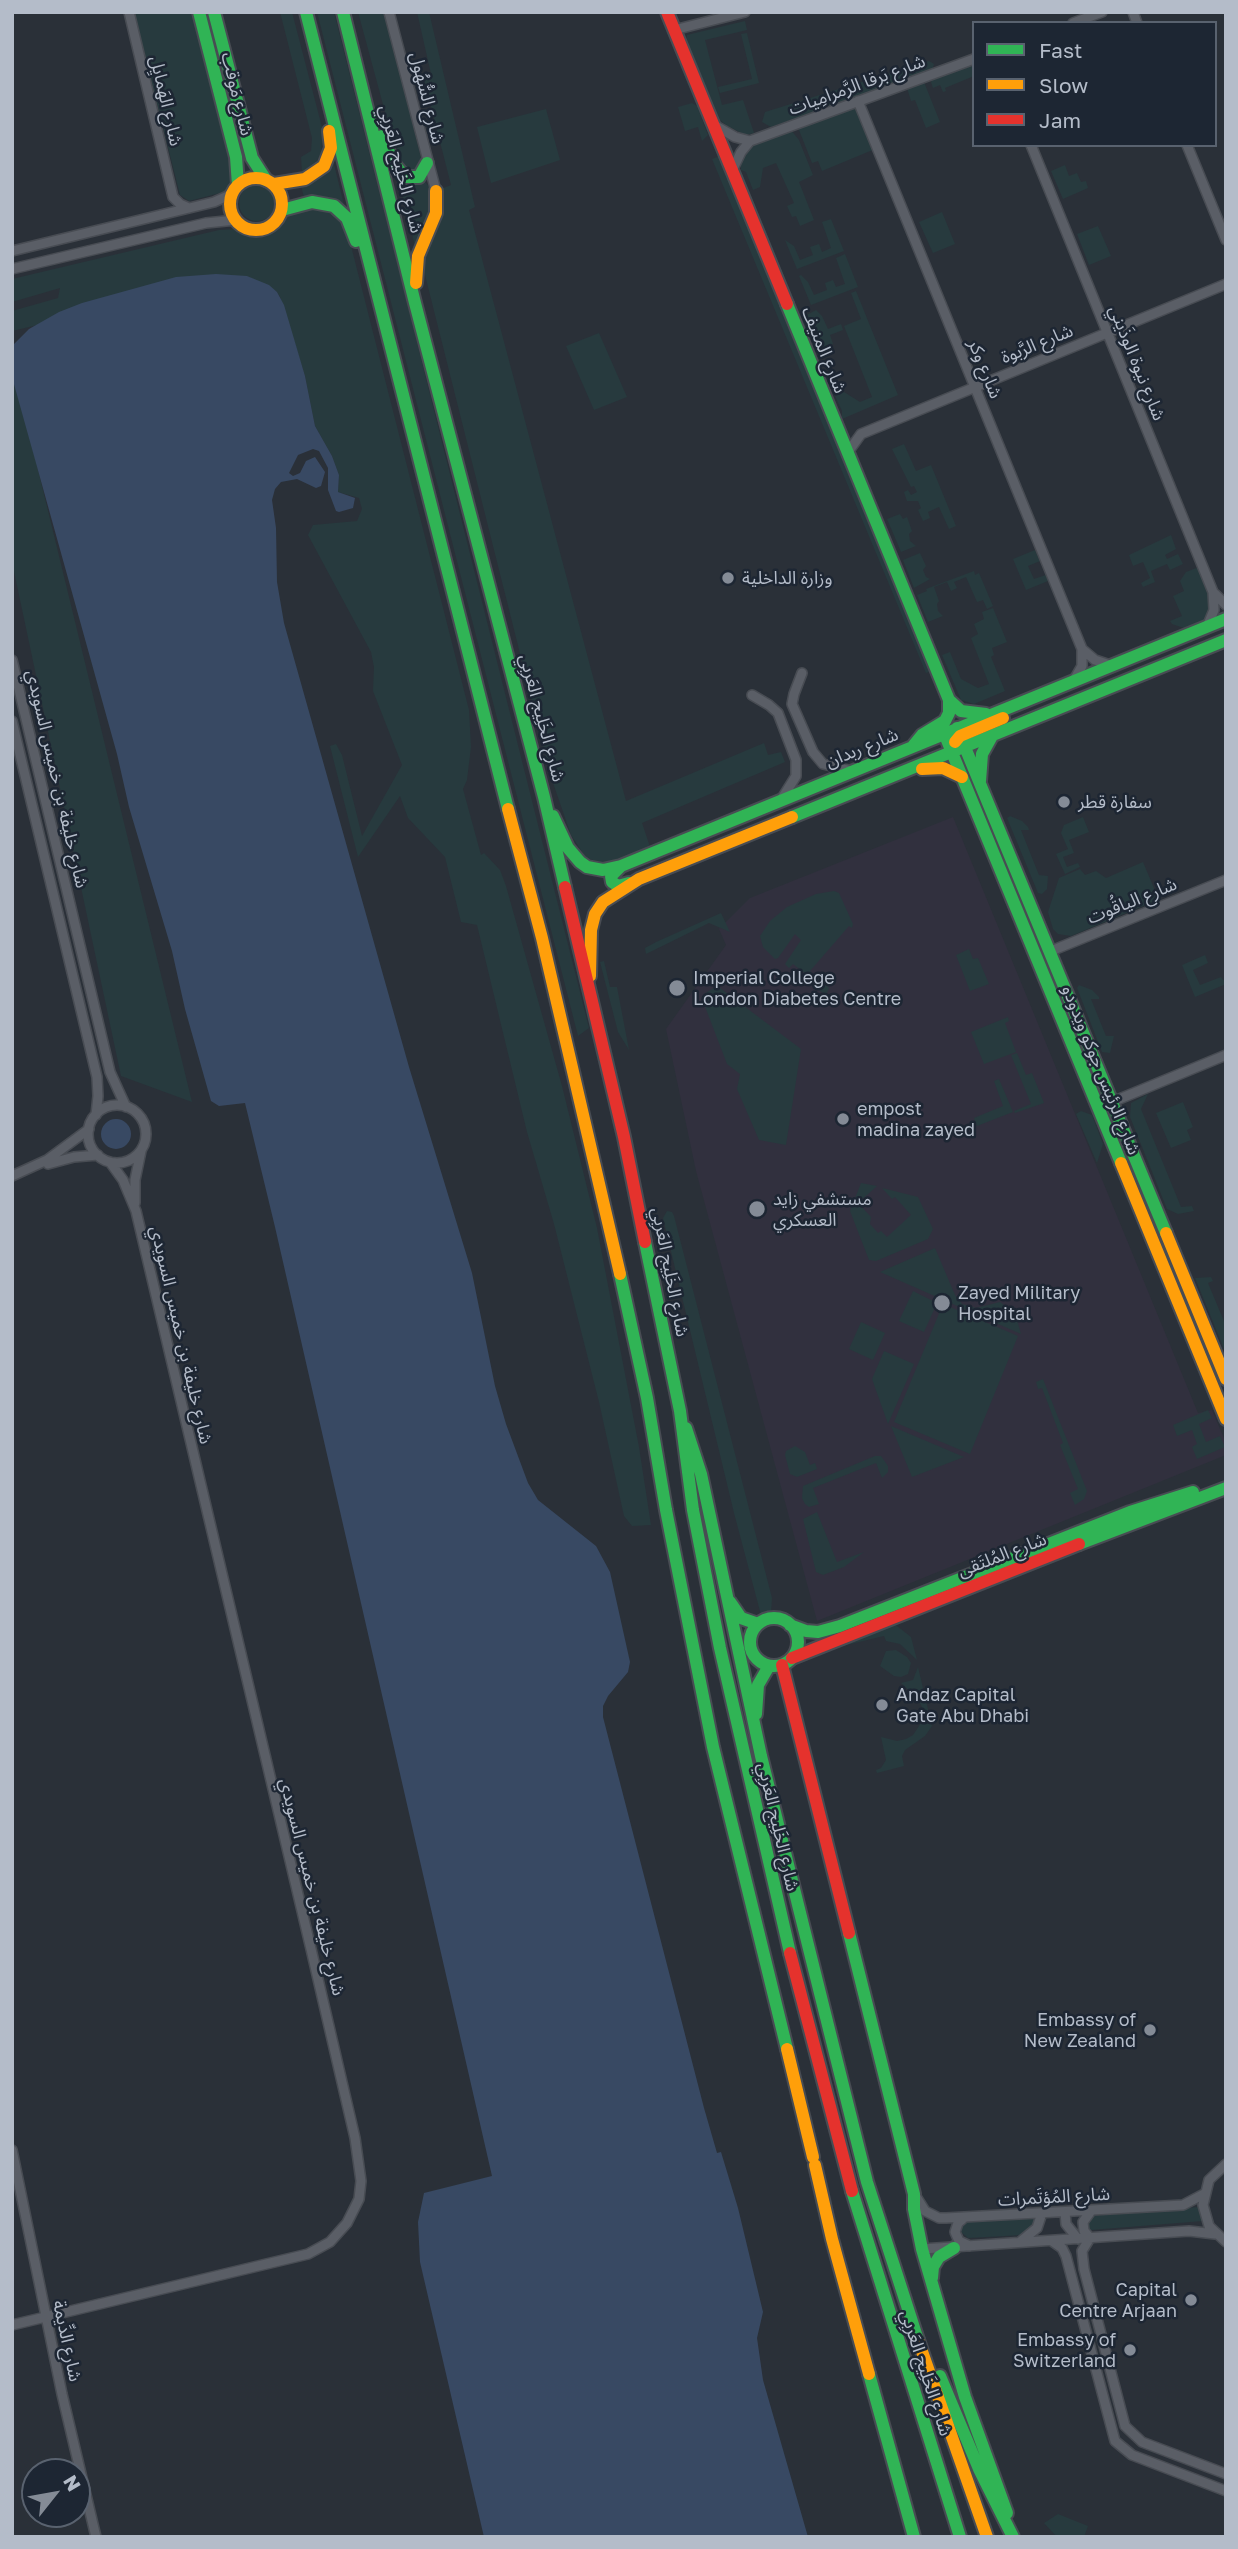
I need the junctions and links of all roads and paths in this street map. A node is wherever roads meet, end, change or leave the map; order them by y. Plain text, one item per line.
1 (129, 12) edge
2 (198, 12) edge
3 (214, 12) edge
4 (343, 12) edge
5 (389, 12) edge
6 (667, 12) edge
7 (745, 12) edge
8 (1102, 12) edge
9 (306, 14) edge
10 (1078, 21) edge
11 (674, 30) junction
12 (972, 60) edge
13 (365, 95) junction
14 (858, 102) junction
15 (714, 125) junction
16 (750, 141) junction
17 (1032, 147) edge
18 (1188, 147) edge
19 (428, 163) junction
20 (732, 171) junction
21 (270, 182) junction
22 (235, 189) junction
23 (436, 191) joint
24 (173, 197) junction
25 (189, 208) junction
26 (282, 210) junction
27 (165, 214) junction
28 (236, 220) junction
29 (1226, 240) edge
30 (12, 251) edge
31 (12, 269) edge
32 (1226, 284) edge
33 (415, 303) junction
34 (1107, 333) junction
35 (391, 351) junction
36 (975, 387) junction
37 (838, 428) junction
38 (861, 434) junction
39 (848, 452) junction
40 (1213, 592) junction
41 (1226, 606) edge
42 (1226, 619) edge
43 (1207, 627) junction
44 (1226, 640) edge
45 (1082, 649) junction
46 (12, 660) edge
47 (1111, 665) junction
48 (802, 673) dead end
49 (1074, 680) junction
50 (1049, 690) junction
51 (752, 695) dead end
52 (949, 700) junction
53 (792, 704) junction
54 (776, 711) junction
55 (989, 714) junction
56 (12, 721) edge
57 (944, 733) junction
58 (992, 736) junction
59 (960, 737) junction
60 (810, 743) junction
61 (913, 746) junction
62 (793, 751) junction
63 (951, 752) junction
64 (907, 770) junction
65 (852, 771) junction
66 (962, 777) junction
67 (980, 781) junction
68 (544, 797) junction
69 (781, 800) junction
70 (992, 810) junction
71 (978, 816) junction
72 (621, 866) junction
73 (639, 879) junction
74 (1226, 880) edge
75 (1051, 951) junction
76 (589, 994) junction
77 (1226, 1055) edge
78 (1112, 1102) junction
79 (126, 1107) junction
80 (96, 1115) junction
81 (89, 1129) junction
82 (141, 1150) junction
83 (98, 1155) junction
84 (110, 1162) junction
85 (36, 1166) junction
86 (12, 1176) edge
87 (136, 1211) junction
88 (1226, 1379) edge
89 (680, 1411) junction
90 (1226, 1419) edge
91 (1226, 1480) edge
92 (1226, 1488) edge
93 (722, 1578) junction
94 (758, 1624) junction
95 (790, 1625) junction
96 (840, 1626) junction
97 (817, 1647) junction
98 (781, 1663) junction
99 (761, 1756) junction
100 (12, 2150) edge
101 (1226, 2164) edge
102 (867, 2182) junction
103 (914, 2194) junction
104 (1204, 2194) junction
105 (1091, 2211) junction
106 (1065, 2212) junction
107 (1042, 2213) junction
108 (965, 2217) junction
109 (1215, 2234) junction
110 (1090, 2238) junction
111 (1078, 2239) junction
112 (1052, 2241) junction
113 (1226, 2242) edge
114 (1019, 2243) junction
115 (971, 2246) junction
116 (954, 2248) junction
117 (922, 2249) junction
118 (932, 2279) junction
119 (1090, 2294) junction
120 (1077, 2296) junction
121 (46, 2317) junction
122 (12, 2325) edge
123 (1226, 2474) edge
124 (1226, 2491) edge
125 (909, 2533) edge
126 (96, 2537) edge
127 (960, 2537) edge
128 (987, 2537) edge
129 (1014, 2537) edge

1 - 24 street, شارع الهَمايِل
2 - 22 main road, شارع مَوقب
3 - 21 main road, شارع مَوقب
4 - 13 main road, شارع الخَلِيج العَربِي
5 - 19 street, شارع السُّهُول
6 - 11 main road, شارع المنيف
7 - 11 street
8 - 10 street
9 - 21 main road
9 - 35 main road
11 - 15 main road, شارع المنيف
12 - 14 street, شارع بَرقا الرَّمرامِيات
13 - 19 main road
13 - 33 main road, شارع الخَلِيج العَربِي
14 - 16 street, شارع بَرقا الرَّمرامِيات
14 - 36 street, شارع وكر
15 - 16 street
15 - 20 main road, شارع المنيف
16 - 20 street
17 - 34 street, شارع نيوة الوذَيني
18 - 29 street
19 - 23 street, شارع السُّهُول
20 - 37 main road, شارع المنيف
21 - 22 main road
21 - 26 main road
22 - 25 street
22 - 28 main road
23 - 33 main road
24 - 25 street
24 - 27 street
25 - 27 street
26 - 28 main road
26 - 35 main road
27 - 30 street
28 - 31 street
32 - 34 street, شارع الرَّبوة
33 - 68 main road, شارع الخَلِيج العَربِي
34 - 36 street, شارع الرَّبوة
34 - 40 street, شارع نيوة الوذَيني
35 - 125 main road
36 - 38 street, شارع الرَّبوة
36 - 45 street, شارع وكر
37 - 38 street
37 - 39 main road, شارع المنيف
38 - 39 street
39 - 52 main road, شارع المنيف
40 - 41 street, شارع نيوة الوذَيني
40 - 43 street
42 - 43 main road, شارع ربدان
43 - 47 main road, شارع ربدان
44 - 58 main road, شارع ربدان
45 - 47 street
45 - 49 street
46 - 79 street, شارع خليفة بن خميس السويدي
47 - 49 main road, شارع ربدان
48 - 53 street
49 - 50 main road, شارع ربدان
50 - 55 main road, شارع ربدان
50 - 59 main road
51 - 54 street
52 - 55 main road
52 - 61 main road
53 - 54 street
53 - 60 street
54 - 62 street
55 - 59 main road, شارع ربدان
56 - 80 street, شارع خليفة بن خميس السويدي
57 - 59 main road, شارع ربدان
57 - 61 main road, شارع ربدان
57 - 63 main road, شارع الرئيس جوكو ويدودو
58 - 59 main road, شارع ربدان
58 - 67 main road
59 - 63 main road, شارع ربدان
59 - 67 main road, شارع الرئيس جوكو ويدودو
60 - 62 street
60 - 65 street
61 - 65 main road, شارع ربدان
62 - 69 street
63 - 64 main road, شارع ربدان
63 - 66 main road, شارع الرئيس جوكو ويدودو
64 - 66 main road
64 - 73 main road, شارع ربدان
65 - 69 main road, شارع ربدان
66 - 71 main road, شارع الرئيس جوكو ويدودو
67 - 70 main road, شارع الرئيس جوكو ويدودو
68 - 72 main road, شارع ربدان
68 - 76 main road, شارع الخَلِيج العَربِي
69 - 72 main road, شارع ربدان
70 - 71 main road
70 - 75 main road, شارع الرئيس جوكو ويدودو
71 - 90 main road, شارع الرئيس جوكو ويدودو
72 - 73 main road
73 - 76 main road, شارع ربدان
74 - 75 street, شارع الياقُوت
75 - 78 main road, شارع الرئيس جوكو ويدودو
76 - 89 main road, شارع الخَلِيج العَربِي
77 - 78 street
78 - 88 main road, شارع الرئيس جوكو ويدودو
79 - 80 street
79 - 82 street
80 - 81 street
81 - 83 street
81 - 85 street
82 - 84 street
82 - 87 street, شارع خليفة بن خميس السويدي
83 - 84 street
83 - 85 street
84 - 87 street, شارع خليفة بن خميس السويدي
85 - 86 street
87 - 121 street, شارع خليفة بن خميس السويدي
89 - 93 main road
89 - 127 main road, شارع الخَلِيج العَربِي
91 - 96 main road, شارع المُلتَقى
92 - 97 main road, شارع المُلتَقى
93 - 94 main road
93 - 99 main road
94 - 95 main road
94 - 98 main road
95 - 96 main road, شارع المُلتَقى
95 - 98 main road
96 - 97 main road
97 - 98 main road, شارع المُلتَقى
98 - 99 main road
98 - 103 main road
99 - 102 main road
100 - 121 street, شارع الدِّيمة
101 - 104 street
102 - 128 main road
102 - 129 main road
103 - 108 street, شارع المُؤتَمرات
103 - 117 main road
104 - 105 street, شارع المُؤتَمرات
104 - 109 street
105 - 106 street, شارع المُؤتَمرات
105 - 110 street
106 - 107 street, شارع المُؤتَمرات
106 - 111 street
107 - 108 street, شارع المُؤتَمرات
107 - 114 street
108 - 115 street
109 - 110 street
109 - 113 street
110 - 111 street
110 - 119 street
111 - 112 street
112 - 114 street
112 - 120 street
114 - 115 street
115 - 116 street
116 - 117 street
116 - 118 main road
117 - 118 main road
118 - 129 main road
119 - 120 street
119 - 123 street
120 - 124 street
121 - 122 street, شارع خليفة بن خميس السويدي
121 - 126 street, شارع الدِّيمة

